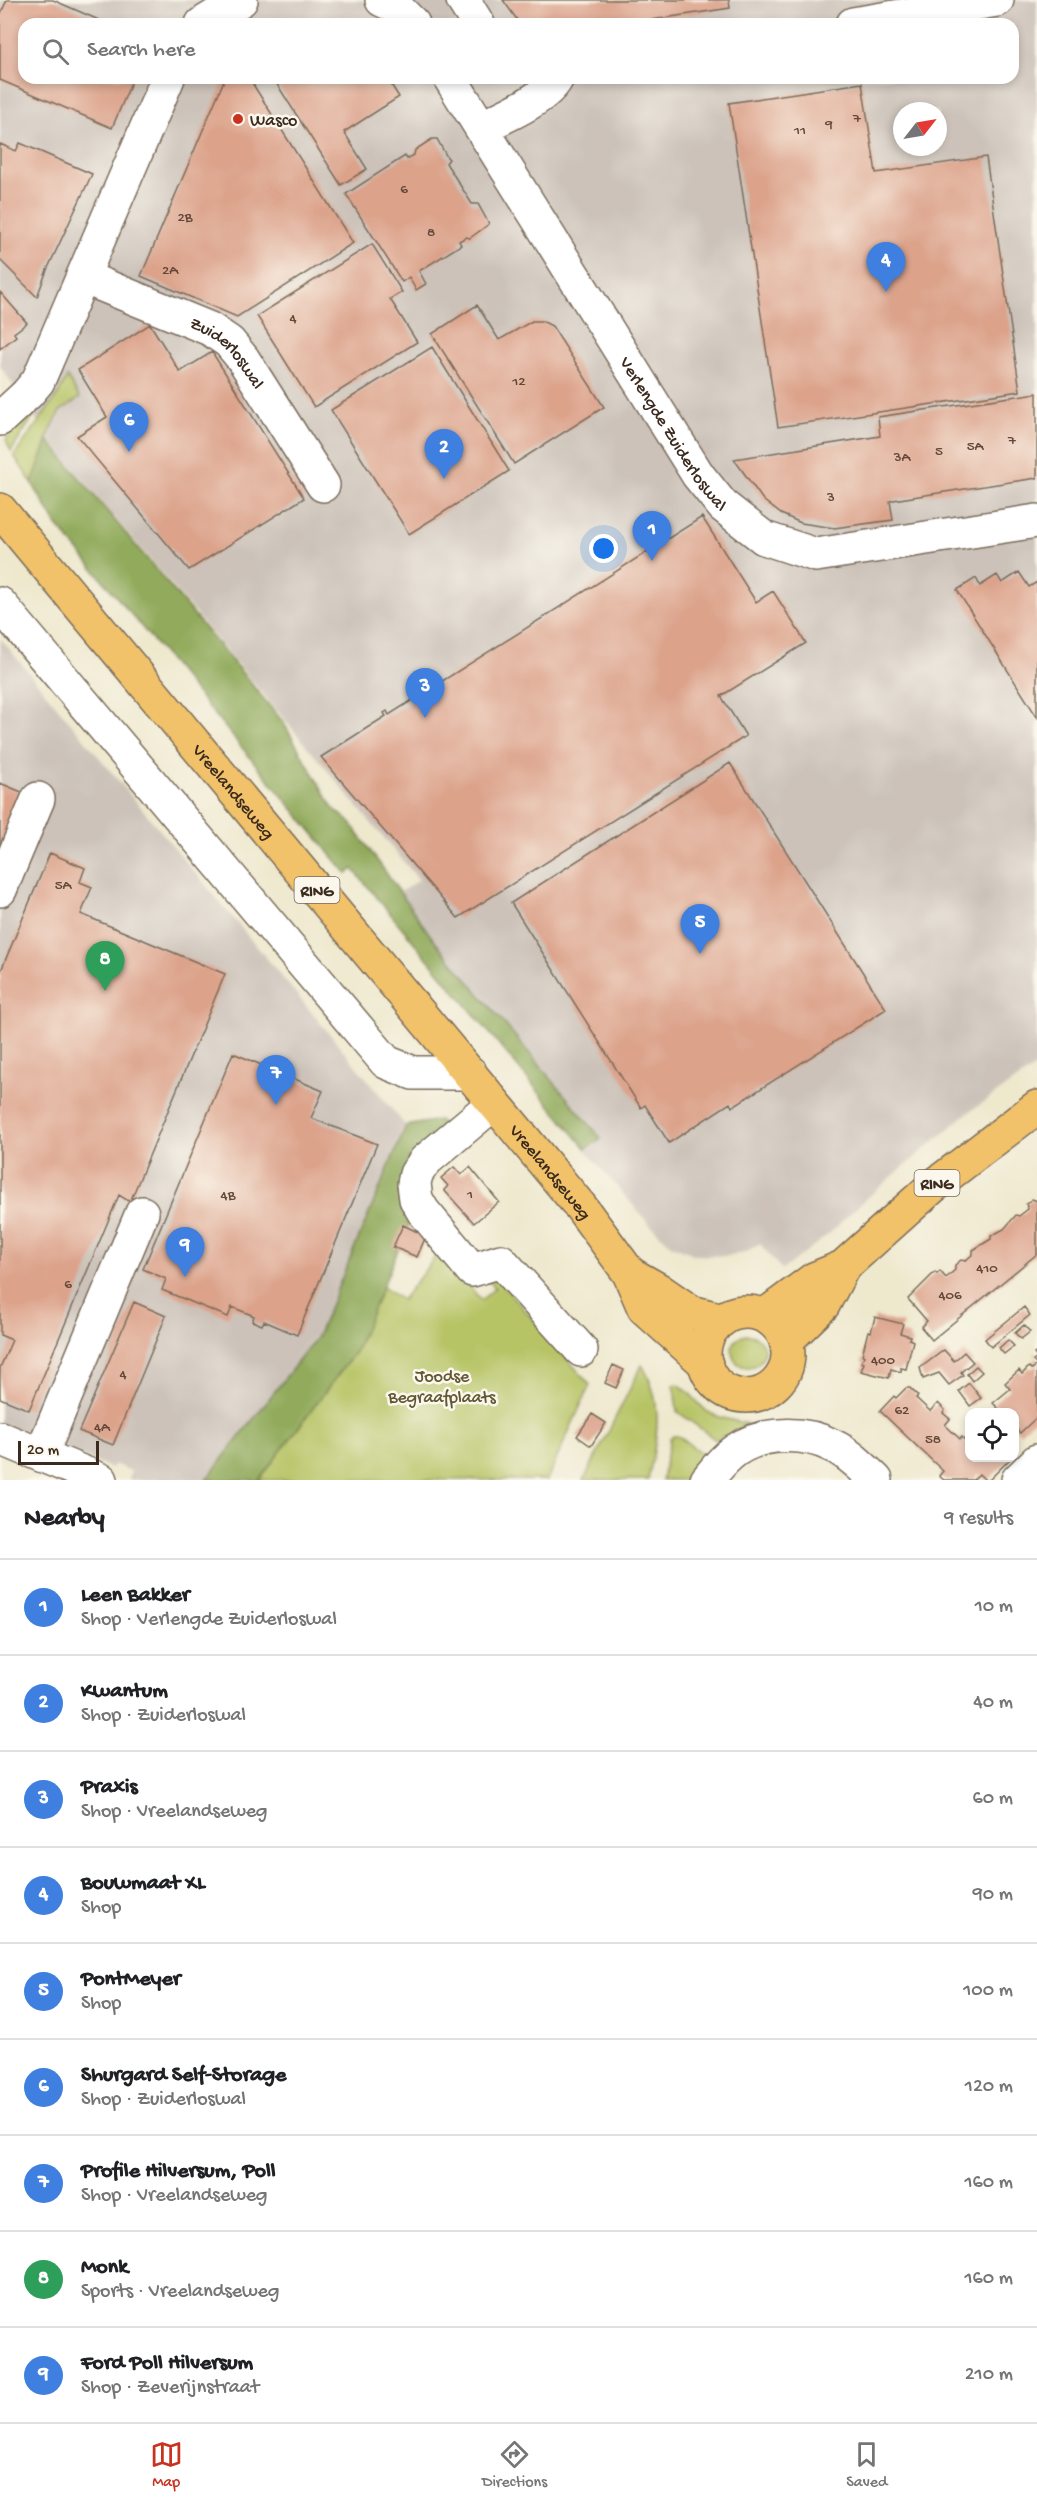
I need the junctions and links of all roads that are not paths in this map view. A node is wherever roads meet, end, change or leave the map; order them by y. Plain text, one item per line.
1 (241, 0) edge
2 (382, 0) edge
3 (463, 0) edge
4 (979, 1) edge
5 (212, 18) edge
6 (407, 18) edge
7 (474, 18) edge
8 (886, 18) edge
9 (165, 84) edge
10 (454, 84) edge
11 (553, 84) edge
12 (482, 127) junction
13 (83, 277) junction
14 (0, 419) edge
15 (323, 485) dead end
16 (0, 510) edge
17 (1037, 521) edge
18 (0, 604) edge
19 (38, 799) dead end
20 (0, 890) edge
21 (470, 1073) junction
22 (494, 1103) junction
23 (1037, 1107) edge
24 (142, 1213) dead end
25 (843, 1266) junction
26 (629, 1273) junction
27 (764, 1316) junction
28 (722, 1320) junction
29 (786, 1341) junction
30 (581, 1350) dead end
31 (706, 1364) junction
32 (0, 1438) edge
33 (41, 1455) junction
34 (1037, 1461) edge
35 (101, 1480) edge
36 (707, 1480) edge
37 (876, 1480) edge
38 (1018, 1480) edge

1 - 5 street
2 - 6 street
3 - 7 street
4 - 8 street
9 - 13 street
10 - 12 street, Verlengde Zuiderloswal
11 - 12 street
12 - 17 street, Verlengde Zuiderloswal
13 - 14 street
13 - 15 street, Zuiderloswal
16 - 21 main road, Vreelandseweg / RING
18 - 21 street
19 - 20 street
21 - 22 main road, Vreelandseweg / RING
22 - 26 main road, Vreelandseweg / RING
22 - 30 street
23 - 25 main road, RING
24 - 33 street
25 - 27 main road, RING
25 - 29 main road, RING
26 - 28 main road, Vreelandseweg / RING
26 - 31 main road, Vreelandseweg / RING
27 - 28 main road, RING
27 - 29 main road
28 - 31 main road
29 - 31 main road, RING
32 - 33 street
33 - 35 street
34 - 38 street
36 - 37 street

